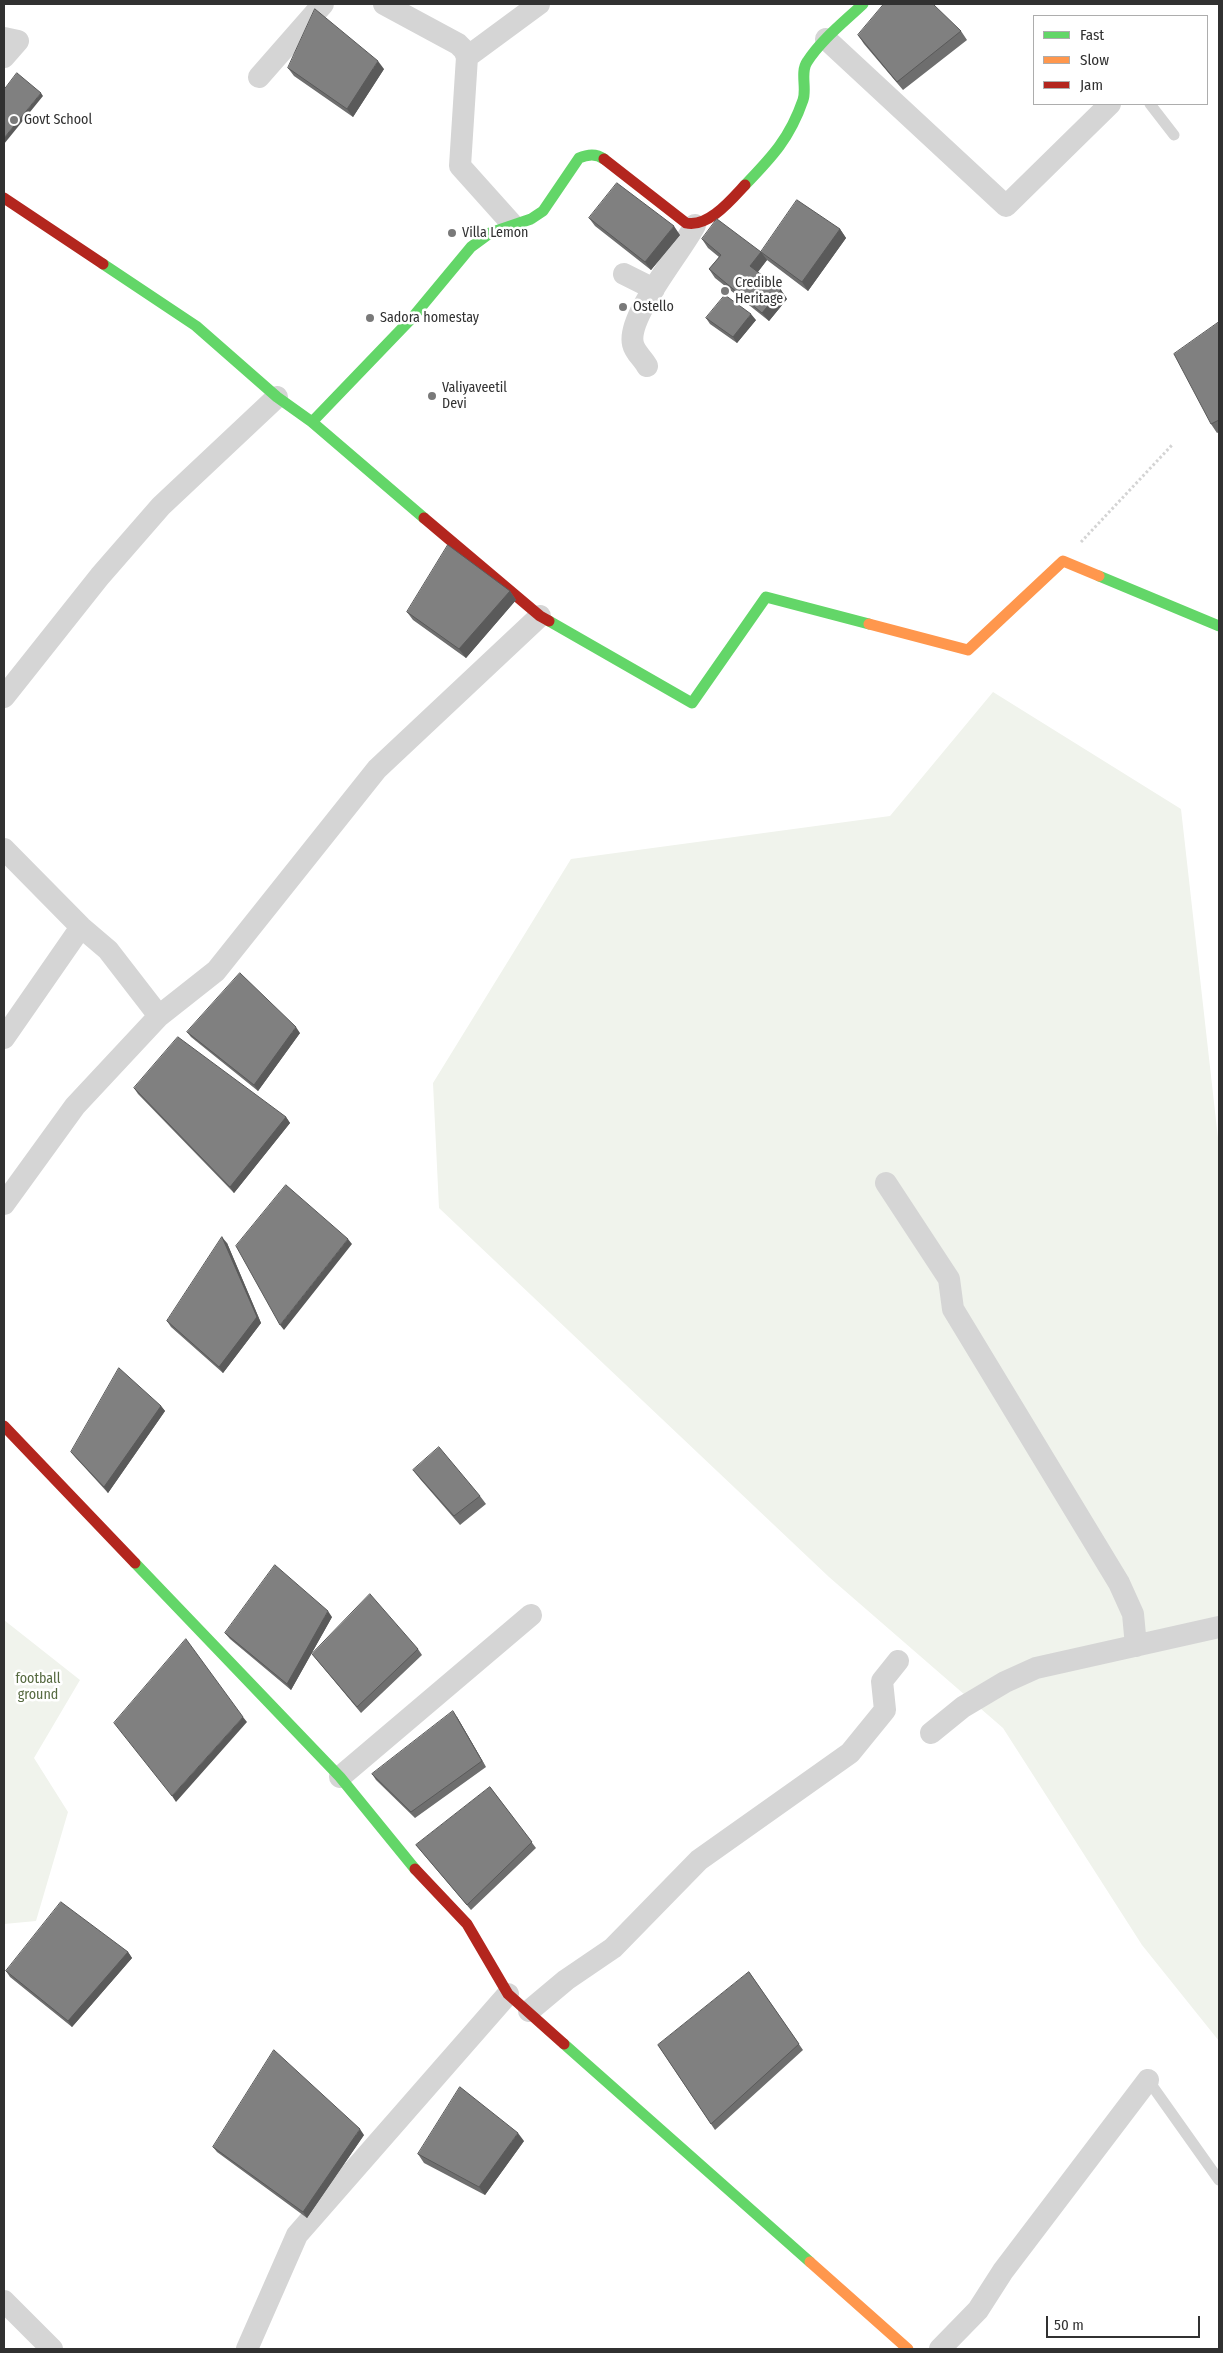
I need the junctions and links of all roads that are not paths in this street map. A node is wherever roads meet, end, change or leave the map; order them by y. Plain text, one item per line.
1 (323, 4) edge
2 (384, 4) edge
3 (539, 4) edge
4 (863, 4) edge
5 (4, 38) edge
6 (826, 39) junction
7 (4, 57) edge
8 (467, 57) junction
9 (259, 77) dead end
10 (1109, 105) edge
11 (1151, 105) edge
12 (1174, 134) dead end
13 (4, 198) edge
14 (512, 224) junction
15 (695, 225) junction
16 (624, 274) dead end
17 (654, 288) junction
18 (647, 366) dead end
19 (277, 397) junction
20 (312, 422) junction
21 (540, 616) junction
22 (1219, 626) edge
23 (4, 697) edge
24 (4, 849) edge
25 (81, 927) junction
26 (158, 1016) junction
27 (4, 1038) edge
28 (886, 1183) dead end
29 (4, 1204) edge
30 (4, 1426) edge
31 (531, 1615) dead end
32 (1219, 1627) edge
33 (1136, 1646) junction
34 (898, 1661) dead end
35 (931, 1733) dead end
36 (340, 1778) junction
37 (508, 1994) junction
38 (529, 2011) junction
39 (1148, 2080) joint
40 (1219, 2180) edge
41 (4, 2301) edge
42 (43, 2346) edge
43 (247, 2349) edge
44 (908, 2349) edge
45 (940, 2349) edge

1 - 9 street
2 - 8 street
3 - 8 street
4 - 6 street
5 - 7 street
6 - 10 street
6 - 15 street
8 - 14 street
11 - 12 lane
13 - 19 street
14 - 15 street
14 - 20 street
15 - 17 street
16 - 17 street
17 - 18 street
19 - 20 street
19 - 23 street
20 - 21 street
21 - 22 street
21 - 26 street
24 - 25 street
25 - 26 street
25 - 27 street
26 - 29 street
28 - 33 street
30 - 36 street
31 - 36 street
32 - 33 street
33 - 35 street
34 - 38 street
36 - 37 street
37 - 38 street
37 - 43 street
38 - 44 street
39 - 40 lane
39 - 45 street
41 - 42 street

